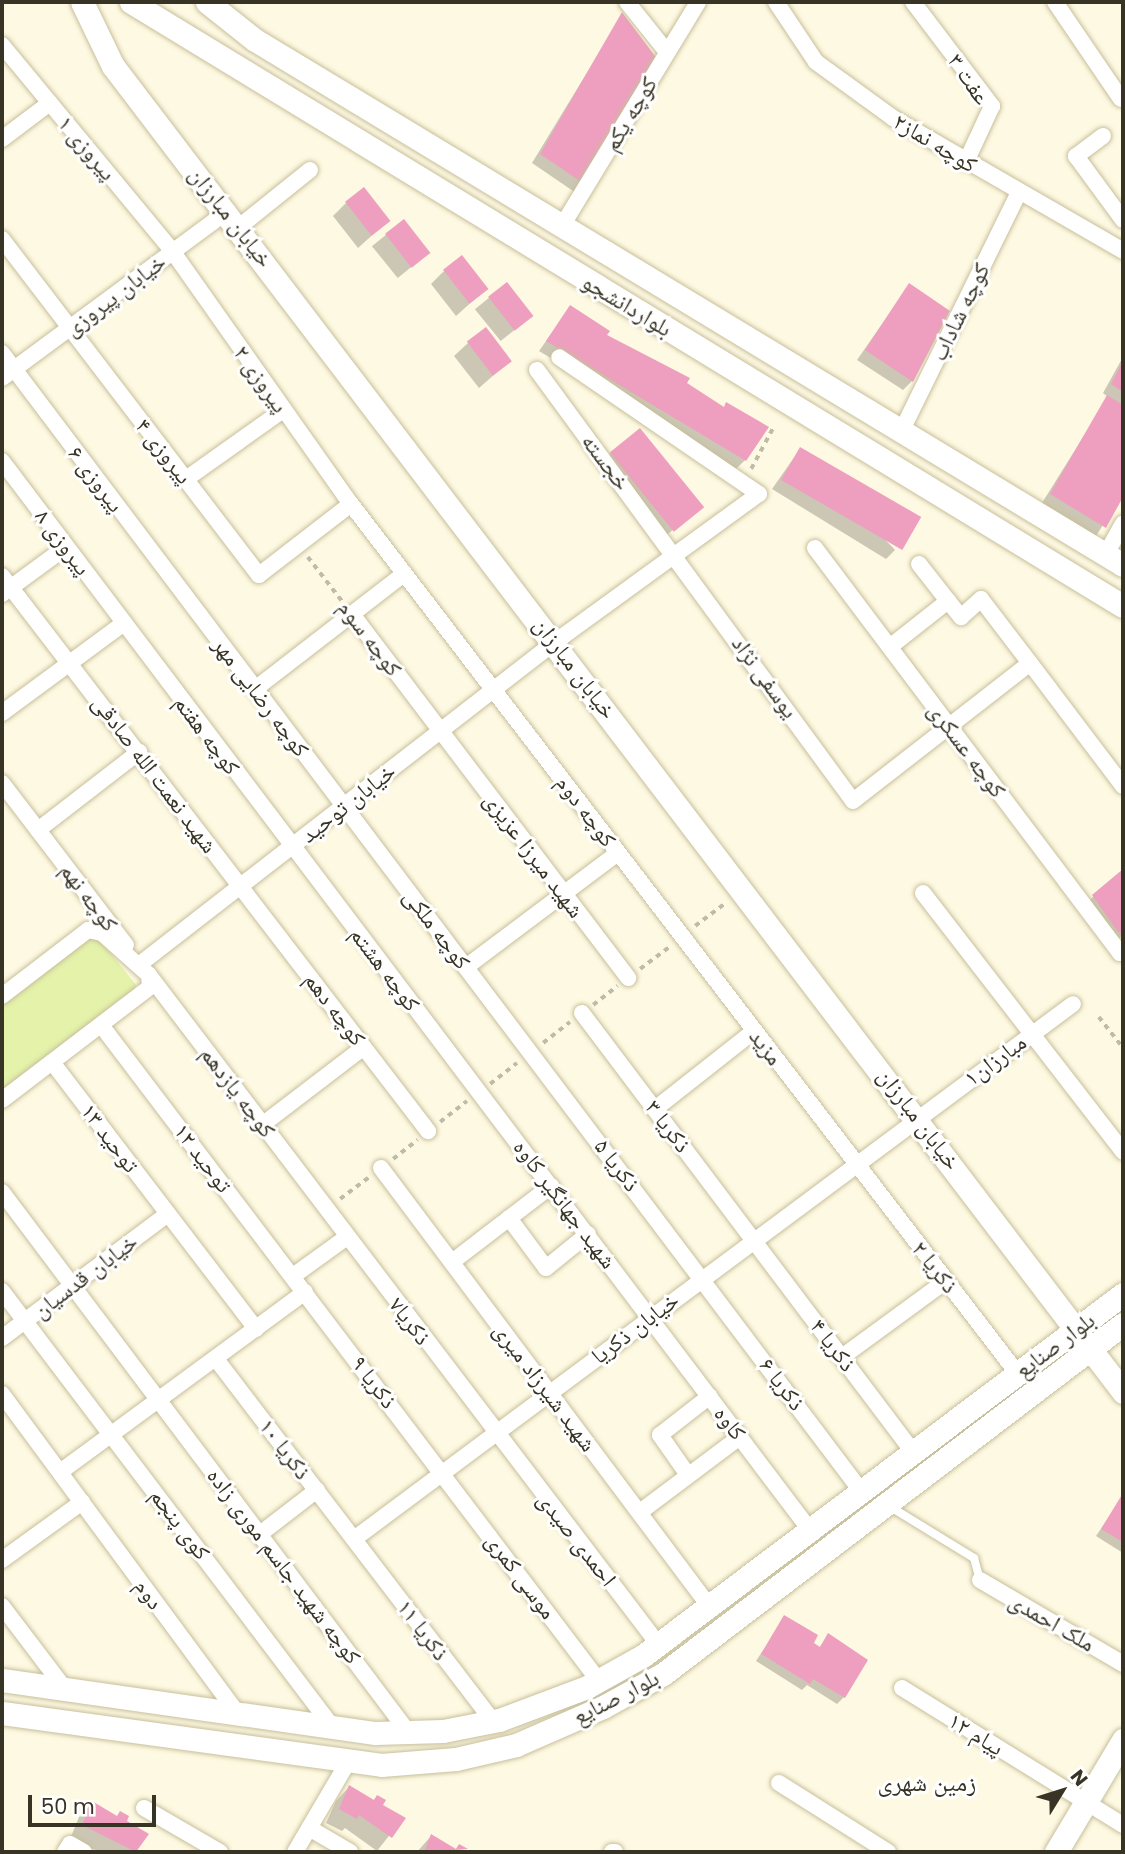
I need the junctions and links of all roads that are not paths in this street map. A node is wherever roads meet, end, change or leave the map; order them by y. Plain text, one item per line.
1 (82, 2) edge
2 (131, 2) edge
3 (207, 2) edge
4 (232, 2) edge
5 (627, 2) edge
6 (698, 2) edge
7 (776, 2) edge
8 (913, 2) edge
9 (1055, 2) edge
10 (255, 40) junction
11 (2, 45) edge
12 (667, 52) junction
13 (1121, 99) dead end
14 (50, 103) junction
15 (1103, 136) dead end
16 (2, 139) edge
17 (966, 162) junction
18 (310, 170) dead end
19 (1019, 192) junction
20 (233, 219) junction
21 (1123, 220) edge
22 (562, 226) junction
23 (2, 239) edge
24 (1123, 251) edge
25 (173, 252) junction
26 (70, 328) junction
27 (2, 353) edge
28 (559, 357) dead end
29 (537, 370) dead end
30 (8, 374) edge
31 (283, 410) junction
32 (901, 432) junction
33 (2, 461) edge
34 (186, 479) junction
35 (351, 505) junction
36 (1123, 523) edge
37 (66, 547) junction
38 (815, 548) dead end
39 (676, 554) junction
40 (1114, 559) edge
41 (919, 564) dead end
42 (404, 574) junction
43 (5, 586) edge
44 (179, 588) joint
45 (948, 601) junction
46 (1123, 606) edge
47 (352, 614) junction
48 (124, 623) junction
49 (555, 642) junction
50 (891, 646) junction
51 (70, 662) junction
52 (1030, 663) junction
53 (255, 689) junction
54 (493, 690) junction
55 (2, 713) edge
56 (947, 726) junction
57 (441, 731) junction
58 (139, 752) junction
59 (2, 783) edge
60 (1123, 786) edge
61 (343, 806) junction
62 (38, 830) junction
63 (291, 847) junction
64 (618, 853) junction
65 (241, 886) junction
66 (923, 893) dead end
67 (563, 895) junction
68 (680, 935) joint
69 (1122, 952) edge
70 (466, 967) junction
71 (145, 970) junction
72 (628, 978) road end
73 (3, 993) edge
74 (1073, 1004) dead end
75 (582, 1013) road end
76 (101, 1025) junction
77 (754, 1031) junction
78 (1031, 1035) junction
79 (363, 1047) junction
80 (531, 1052) joint
81 (52, 1062) junction
82 (479, 1092) joint
83 (2, 1100) edge
84 (654, 1109) junction
85 (917, 1116) junction
86 (262, 1125) junction
87 (428, 1131) road end
88 (1123, 1152) edge
89 (854, 1162) junction
90 (381, 1168) road end
91 (551, 1186) junction
92 (2, 1192) edge
93 (326, 1209) joint
94 (168, 1213) junction
95 (509, 1218) junction
96 (588, 1234) junction
97 (347, 1237) junction
98 (753, 1239) junction
99 (452, 1262) junction
100 (293, 1276) junction
101 (702, 1277) junction
102 (946, 1280) junction
103 (72, 1285) junction
104 (2, 1291) edge
105 (305, 1292) junction
106 (1123, 1294) edge
107 (650, 1316) junction
108 (24, 1321) junction
109 (1123, 1324) edge
110 (1079, 1328) junction
111 (256, 1329) junction
112 (2, 1338) edge
113 (1092, 1348) junction
114 (842, 1357) junction
115 (216, 1359) junction
116 (1123, 1369) edge
117 (1017, 1373) junction
118 (550, 1392) junction
119 (1123, 1392) edge
120 (2, 1394) edge
121 (710, 1396) junction
122 (159, 1401) junction
123 (495, 1433) junction
124 (113, 1435) junction
125 (740, 1437) junction
126 (914, 1452) junction
127 (60, 1472) junction
128 (443, 1472) junction
129 (688, 1475) junction
130 (317, 1490) junction
131 (861, 1491) junction
132 (82, 1502) junction
133 (887, 1504) junction
134 (640, 1512) junction
135 (810, 1530) junction
136 (260, 1534) junction
137 (354, 1539) junction
138 (2, 1560) edge
139 (980, 1580) joint
140 (2, 1606) edge
141 (709, 1606) junction
142 (659, 1644) junction
143 (1123, 1664) edge
144 (2, 1680) edge
145 (599, 1681) junction
146 (902, 1688) dead end
147 (65, 1689) junction
148 (575, 1692) junction
149 (2, 1713) edge
150 (586, 1715) junction
151 (239, 1716) junction
152 (493, 1721) junction
153 (334, 1729) junction
154 (408, 1732) junction
155 (1123, 1740) edge
156 (348, 1762) junction
157 (779, 1783) dead end
158 (1086, 1803) junction
159 (144, 1808) dead end
160 (1123, 1825) edge
161 (309, 1828) junction
162 (196, 1838) junction
163 (187, 1852) edge
164 (220, 1852) edge
165 (295, 1852) edge
166 (350, 1852) edge
167 (888, 1852) edge
168 (1056, 1852) edge

1 - 20 street, خیابان مبارزان
2 - 46 street, بلواردانشجو
3 - 10 street, بلواردانشجو
4 - 10 street
5 - 12 street
6 - 12 street, کوچه یکم
7 - 17 street, کوچه نماز۲
8 - 17 street, عفت ۳
9 - 13 street
10 - 22 street, بلواردانشجو
11 - 14 street, پیروزی ۱
12 - 22 street, کوچه یکم
14 - 16 street
14 - 25 street, پیروزی ۱
15 - 21 street
17 - 19 street, کوچه نماز۲
18 - 20 street, خیابان پیروزی
19 - 24 street, کوچه نماز۲
19 - 32 street, کوچه شاداب
20 - 25 street, خیابان پیروزی
20 - 49 street, خیابان مبارزان
22 - 32 street, بلواردانشجو
23 - 26 street, پیروزی ۴
25 - 26 street, خیابان پیروزی
25 - 31 street, پیروزی ۲
26 - 30 street, خیابان پیروزی
26 - 34 street, پیروزی ۴
27 - 30 street, پیروزی ۶
28 - 39 street
29 - 39 street, خجسته
30 - 44 street, پیروزی ۶
31 - 34 street
31 - 35 street, پیروزی ۲
32 - 40 street, بلواردانشجو
33 - 37 street, پیروزی ۸
34 - 35 street, پیروزی ۴
35 - 42 street
36 - 40 street
37 - 43 street
37 - 48 street, پیروزی ۸
38 - 50 street, کوچه عسکری
39 - 49 street
39 - 56 street, یوسفی نژاد
41 - 45 street
42 - 47 street
42 - 54 street
43 - 51 street, شهید نعمت الله صادقی
44 - 53 street, کوچه رضایی مهر
45 - 50 street
45 - 52 street
47 - 53 street
47 - 57 street, کوچه سوم
48 - 51 street
48 - 63 street, کوچه هفتم
49 - 54 street, خیابان توحید
49 - 85 street, خیابان مبارزان
50 - 56 street, کوچه عسکری
51 - 55 street
51 - 58 street, شهید نعمت الله صادقی
52 - 56 street
52 - 60 street
53 - 61 street, کوچه رضایی مهر
54 - 57 street, خیابان توحید
54 - 64 street, کوچه دوم
56 - 69 street, کوچه عسکری
57 - 61 street, خیابان توحید
57 - 67 street, شهید میرزا عزیزی
58 - 62 street
58 - 65 street, شهید نعمت الله صادقی
59 - 62 street, کوچه نهم
61 - 63 street, خیابان توحید
61 - 70 street, کوچه ملکی
62 - 71 street, کوچه نهم
63 - 65 street, خیابان توحید
63 - 82 street, کوچه هشتم
64 - 67 street
64 - 68 street, کوچه دوم
65 - 71 street, خیابان توحید
65 - 79 street, کوچه دهم
66 - 78 street
67 - 70 street
67 - 72 street, شهید میرزا عزیزی
68 - 77 street, مزید
70 - 80 street, کوچه ملکی
71 - 73 street
71 - 76 street, خیابان توحید
71 - 86 street, کوچه یازدهم
74 - 78 street, مبارزان۱
75 - 84 street, ذکریا ۳
76 - 81 street, خیابان توحید
76 - 100 street, توحید ۱۲
77 - 84 street
77 - 89 street, مزید
78 - 85 street, مبارزان۱
78 - 88 street
79 - 86 street
79 - 87 street, کوچه دهم
80 - 101 street, ذکریا ۵
81 - 83 street, خیابان توحید
81 - 94 street, توحید ۱۳
82 - 91 street, شهید جهانگیر کاوه
84 - 98 street, ذکریا ۳
85 - 89 street, خیابان ذکریا
85 - 110 street, خیابان مبارزان
86 - 93 street, کوچه یازدهم
89 - 98 street, خیابان ذکریا
89 - 102 street, ذکریا ۲
90 - 99 street, شهید شیرزاد میری
91 - 95 street
91 - 96 street, شهید جهانگیر کاوه
92 - 103 street, کوچه شهید جاسم موری زاده
93 - 97 street, ذکریا۷
94 - 103 street, خیابان قدسیان
94 - 111 street, توحید ۱۳
95 - 96 street
95 - 99 street
96 - 107 street, شهید جهانگیر کاوه
97 - 100 street
97 - 123 street, ذکریا۷
98 - 101 street, خیابان ذکریا
98 - 114 street, ذکریا ۴
99 - 118 street, شهید شیرزاد میری
100 - 105 street, توحید ۱۲
101 - 107 street, خیابان ذکریا
101 - 131 street, ذکریا ۶
102 - 114 street
102 - 117 street, ذکریا ۲
103 - 108 street, خیابان قدسیان
103 - 122 street, کوچه شهید جاسم موری زاده
104 - 108 street, کوی پنجم
105 - 111 street
105 - 128 street, ذکریا ۹
106 - 110 street, بلوار صنایع
107 - 118 street, خیابان ذکریا
107 - 121 street, کاوه
108 - 112 street, خیابان قدسیان
108 - 124 street, کوی پنجم
109 - 113 street, بلوار صنایع
110 - 113 street, خیابان مبارزان
110 - 117 street, بلوار صنایع
111 - 115 street
113 - 116 street
113 - 119 street, خیابان مبارزان
113 - 133 street, بلوار صنایع
114 - 126 street, ذکریا ۴
115 - 122 street
115 - 130 street, ذکریا ۱۰
117 - 126 street, بلوار صنایع
118 - 123 street, خیابان ذکریا
118 - 134 street, شهید شیرزاد میری
120 - 127 street, دوم
121 - 125 street, کاوه
121 - 129 street
122 - 124 street
122 - 136 street, کوچه شهید جاسم موری زاده
123 - 128 street, خیابان ذکریا
123 - 142 street, احمدی صیدی
124 - 127 street
124 - 153 street, کوی پنجم
125 - 129 street
125 - 135 street, کاوه
126 - 131 street, بلوار صنایع
127 - 132 street, دوم
128 - 137 street, خیابان ذکریا
128 - 145 street, موسی کمری
129 - 134 street
130 - 136 street
130 - 137 street, ذکریا ۱۰
131 - 135 street, بلوار صنایع
132 - 138 street
132 - 151 street, دوم
133 - 139 lane
133 - 150 street, بلوار صنایع
134 - 141 street, شهید شیرزاد میری
135 - 141 street, بلوار صنایع
136 - 154 street, کوچه شهید جاسم موری زاده
137 - 152 street, ذکریا ۱۱
139 - 143 street, ملک احمدی
140 - 147 street
141 - 142 street, بلوار صنایع
142 - 145 street, بلوار صنایع
144 - 147 street, بلوار صنایع
145 - 148 street, بلوار صنایع
146 - 158 street, پیام ۱۲
147 - 151 street, بلوار صنایع
148 - 150 street
148 - 152 street, بلوار صنایع
149 - 156 street, بلوار صنایع
150 - 156 street, بلوار صنایع
151 - 153 street, بلوار صنایع
152 - 154 street, بلوار صنایع
153 - 154 street, بلوار صنایع
155 - 158 street
156 - 161 street
157 - 167 street
158 - 160 street, پیام ۱۲
158 - 168 street
159 - 162 street
161 - 165 street
161 - 166 street
162 - 163 street
162 - 164 street

